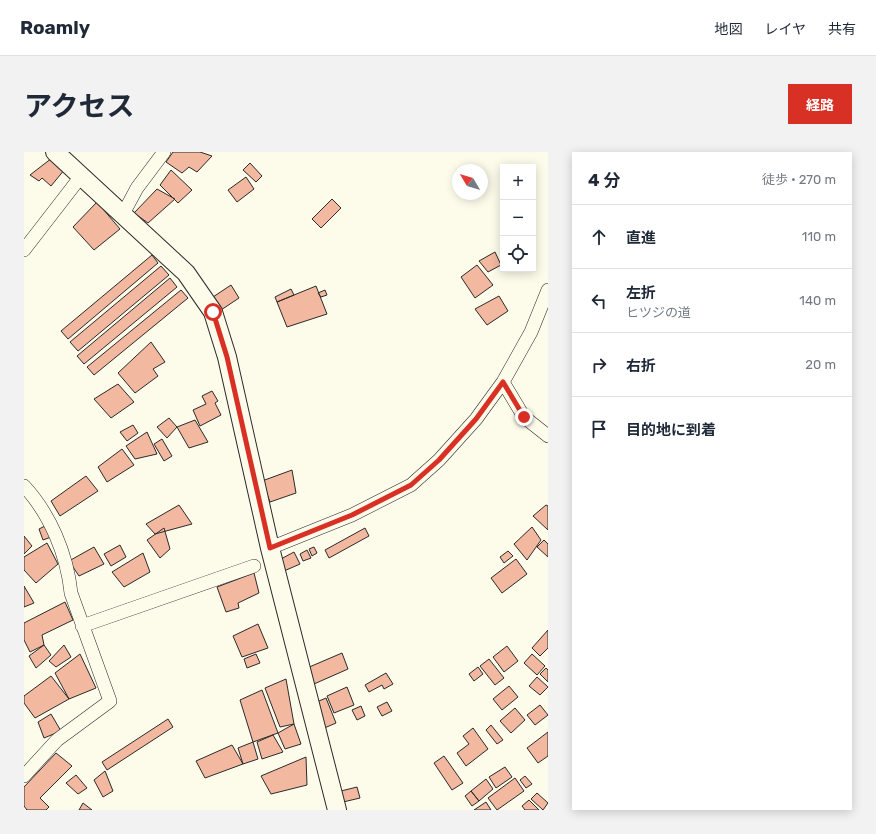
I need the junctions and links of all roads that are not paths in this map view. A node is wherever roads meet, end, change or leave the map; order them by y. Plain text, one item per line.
1 (55, 152) edge
2 (164, 152) edge
3 (82, 176) junction
4 (122, 214) junction
5 (24, 250) edge
6 (548, 290) edge
7 (503, 382) junction
8 (548, 436) edge
9 (24, 486) edge
10 (270, 548) junction
11 (254, 566) dead end
12 (82, 626) junction
13 (24, 776) edge
14 (337, 810) edge

1 - 3 street
2 - 4 street
3 - 4 street
3 - 5 street
4 - 10 street
6 - 7 street
7 - 8 street
7 - 10 street
9 - 12 street
10 - 14 street
11 - 12 street
12 - 13 street

